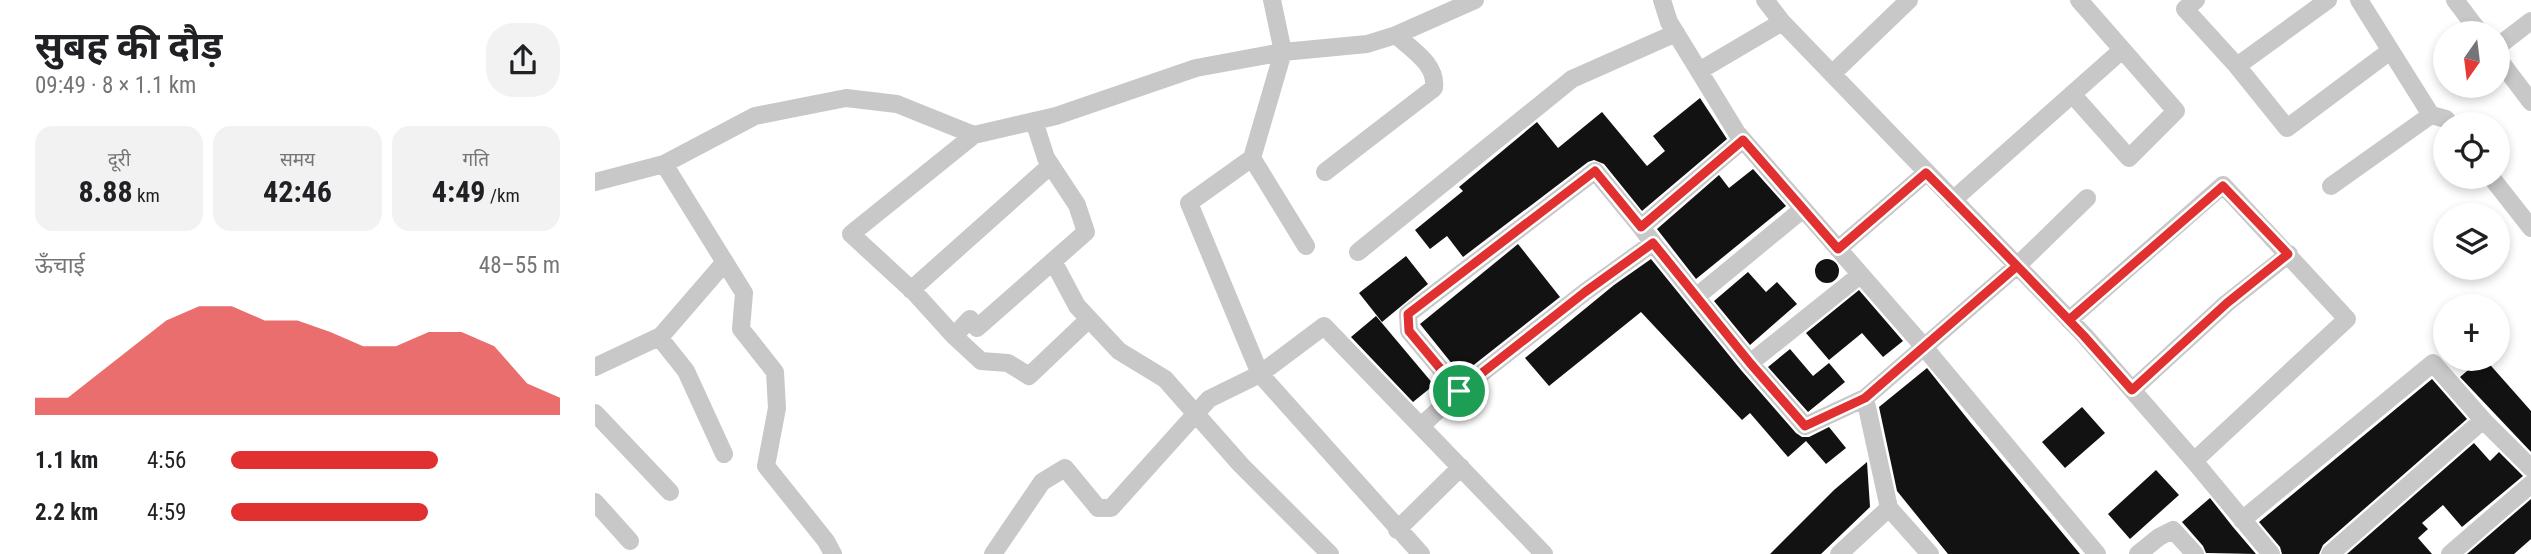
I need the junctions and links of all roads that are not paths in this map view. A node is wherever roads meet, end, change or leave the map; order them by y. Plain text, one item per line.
1 (1272, 0) edge
2 (1475, 0) edge
3 (1662, 0) edge
4 (1909, 0) edge
5 (2079, 0) edge
6 (2328, 0) edge
7 (2359, 0) edge
8 (2455, 0) edge
9 (1772, 2) edge
10 (2186, 3) edge
11 (2471, 21) edge
12 (2531, 21) edge
13 (1782, 22) junction
14 (1676, 33) junction
15 (1396, 35) junction
16 (2510, 37) edge
17 (2122, 50) junction
18 (2390, 51) junction
19 (1283, 52) junction
20 (2237, 66) junction
21 (1699, 71) junction
22 (1832, 74) junction
23 (2510, 74) edge
24 (2072, 94) junction
25 (2531, 102) edge
26 (2431, 115) joint
27 (1034, 121) junction
28 (974, 135) junction
29 (1743, 140) junction
30 (1252, 158) junction
31 (664, 164) junction
32 (1051, 165) junction
33 (1325, 172) dead end
34 (1926, 173) junction
35 (595, 182) edge
36 (2332, 186) dead end
37 (2500, 189) edge
38 (2087, 198) dead end
39 (1953, 200) junction
40 (1803, 209) junction
41 (1641, 227) junction
42 (2531, 228) edge
43 (1653, 243) junction
44 (1307, 246) dead end
45 (1838, 249) junction
46 (1358, 252) dead end
47 (2288, 254) junction
48 (1053, 261) junction
49 (725, 262) junction
50 (2017, 266) junction
51 (1860, 275) junction
52 (911, 290) junction
53 (1696, 297) junction
54 (1089, 319) junction
55 (2069, 320) junction
56 (954, 336) junction
57 (659, 337) junction
58 (1924, 347) junction
59 (1750, 363) junction
60 (595, 367) edge
61 (1260, 374) junction
62 (2132, 390) junction
63 (1459, 391) junction
64 (1865, 398) junction
65 (595, 412) edge
66 (1196, 414) junction
67 (2483, 420) junction
68 (1421, 426) junction
69 (724, 454) dead end
70 (2194, 461) junction
71 (1461, 467) junction
72 (2531, 468) edge
73 (2531, 484) edge
74 (670, 492) dead end
75 (595, 502) edge
76 (1889, 509) junction
77 (2242, 520) junction
78 (1397, 530) junction
79 (630, 541) dead end
80 (834, 554) edge
81 (993, 554) edge
82 (1330, 554) edge
83 (1421, 554) edge
84 (1543, 554) edge
85 (1839, 554) edge
86 (1930, 554) edge
87 (2097, 554) edge
88 (2138, 554) edge
89 (2195, 554) edge
90 (2271, 554) edge
91 (2330, 554) edge
92 (2450, 554) edge

1 - 19 street
2 - 15 street
3 - 14 street
4 - 22 street
5 - 17 street
6 - 20 street
7 - 18 street
8 - 11 street
9 - 13 street
10 - 20 street
12 - 16 street
13 - 21 street
13 - 22 street
14 - 21 street
14 - 46 street
15 - 19 street
15 - 33 street
17 - 24 street
17 - 24 street
18 - 20 street
18 - 26 street
19 - 27 street
19 - 30 street
21 - 29 street
22 - 34 street
23 - 25 street
24 - 39 street
26 - 36 street
27 - 28 street
27 - 32 street
28 - 31 street
28 - 52 street
29 - 40 street
29 - 41 street
30 - 44 street
30 - 61 street
31 - 35 street
31 - 49 street
32 - 48 street
32 - 52 street
34 - 39 street
34 - 45 street
37 - 42 street
38 - 50 street
39 - 50 street
40 - 45 street
40 - 53 street
41 - 43 street
41 - 63 street
43 - 53 street
43 - 63 street
45 - 51 street
47 - 55 street
47 - 62 street
47 - 70 street
48 - 54 street
48 - 56 street
49 - 57 street
49 - 80 street
50 - 55 street
50 - 58 street
51 - 58 street
51 - 59 street
52 - 56 street
53 - 59 street
54 - 56 street
54 - 66 street
55 - 62 street
57 - 60 street
57 - 69 street
58 - 64 street
58 - 87 street
59 - 64 street
61 - 66 street
61 - 68 street
61 - 78 street
62 - 70 street
63 - 68 street
64 - 76 street
65 - 74 street
66 - 81 street
66 - 82 street
67 - 72 street
67 - 77 street
67 - 91 street
68 - 71 street
70 - 77 street
71 - 78 street
71 - 84 street
73 - 92 street
75 - 79 street
76 - 85 street
76 - 86 street
77 - 90 street
78 - 83 street
88 - 89 street

